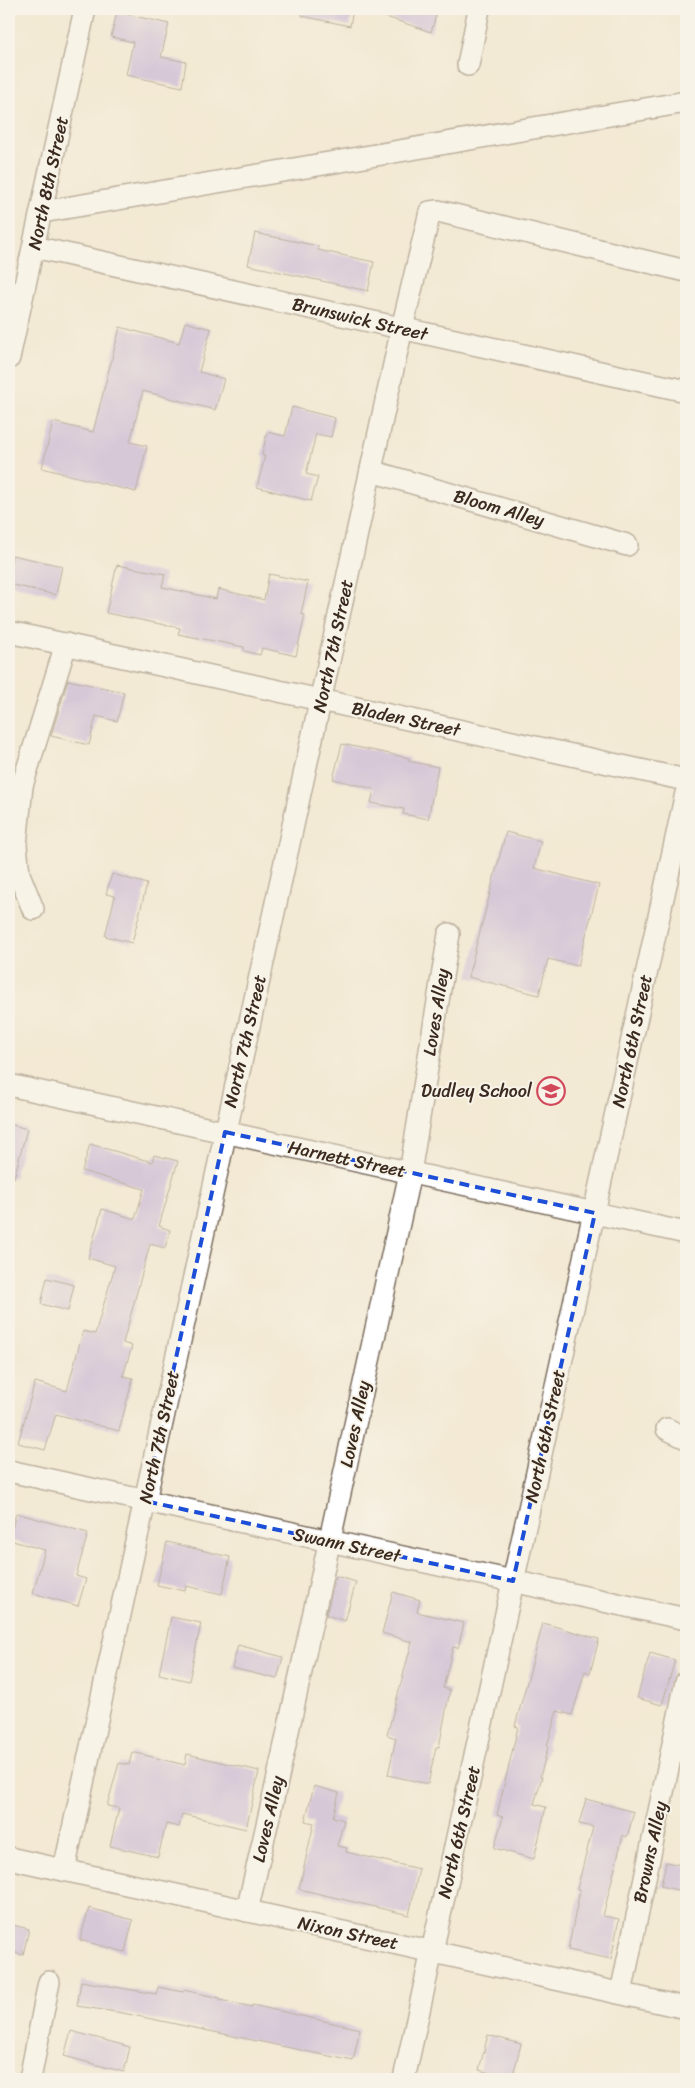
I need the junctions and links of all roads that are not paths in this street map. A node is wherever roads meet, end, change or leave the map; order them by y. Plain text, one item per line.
1 (86, 9) edge
2 (479, 9) edge
3 (468, 65) dead end
4 (686, 102) edge
5 (42, 212) junction
6 (34, 247) junction
7 (686, 271) edge
8 (402, 328) junction
9 (9, 358) edge
10 (686, 392) edge
11 (371, 471) junction
12 (627, 544) dead end
13 (9, 632) edge
14 (66, 644) junction
15 (322, 701) junction
16 (686, 780) edge
17 (686, 793) edge
18 (33, 909) dead end
19 (449, 934) dead end
20 (9, 1085) edge
21 (225, 1132) junction
22 (410, 1173) junction
23 (595, 1213) junction
24 (686, 1233) edge
25 (667, 1429) dead end
26 (686, 1438) edge
27 (9, 1471) edge
28 (145, 1501) junction
29 (330, 1541) junction
30 (513, 1581) junction
31 (686, 1619) edge
32 (686, 1682) edge
33 (9, 1858) edge
34 (64, 1870) junction
35 (247, 1911) junction
36 (432, 1951) junction
37 (49, 1982) dead end
38 (621, 1993) junction
39 (686, 2008) edge
40 (30, 2079) edge
41 (404, 2079) edge

1 - 5 street, North 8th Street
2 - 3 street
4 - 5 street
5 - 6 street, North 8th Street
6 - 8 street, Brunswick Street
6 - 9 street, North 8th Street
7 - 8 street, North 7th Street
8 - 10 street, Brunswick Street
8 - 11 street, North 7th Street
11 - 12 street, Bloom Alley
11 - 15 street, North 7th Street
13 - 14 street, Bladen Street
14 - 15 street, Bladen Street
14 - 18 street
15 - 16 street, Bladen Street
15 - 21 street, North 7th Street
17 - 23 street, North 6th Street
19 - 22 street, Loves Alley
20 - 21 street, Harnett Street
21 - 22 street, Harnett Street
21 - 28 street, North 7th Street
22 - 23 street, Harnett Street
22 - 29 street, Loves Alley
23 - 24 street, Harnett Street
23 - 30 street, North 6th Street
25 - 26 street
27 - 28 street, Swann Street
28 - 29 street, Swann Street
28 - 34 street, North 7th Street
29 - 30 street, Swann Street
29 - 35 street, Loves Alley
30 - 31 street, Swann Street
30 - 36 street, North 6th Street
32 - 38 street, Browns Alley
33 - 34 street, Nixon Street
34 - 35 street, Nixon Street
35 - 36 street, Nixon Street
36 - 38 street, Nixon Street
36 - 41 street, North 6th Street
37 - 40 street
38 - 39 street, Nixon Street

